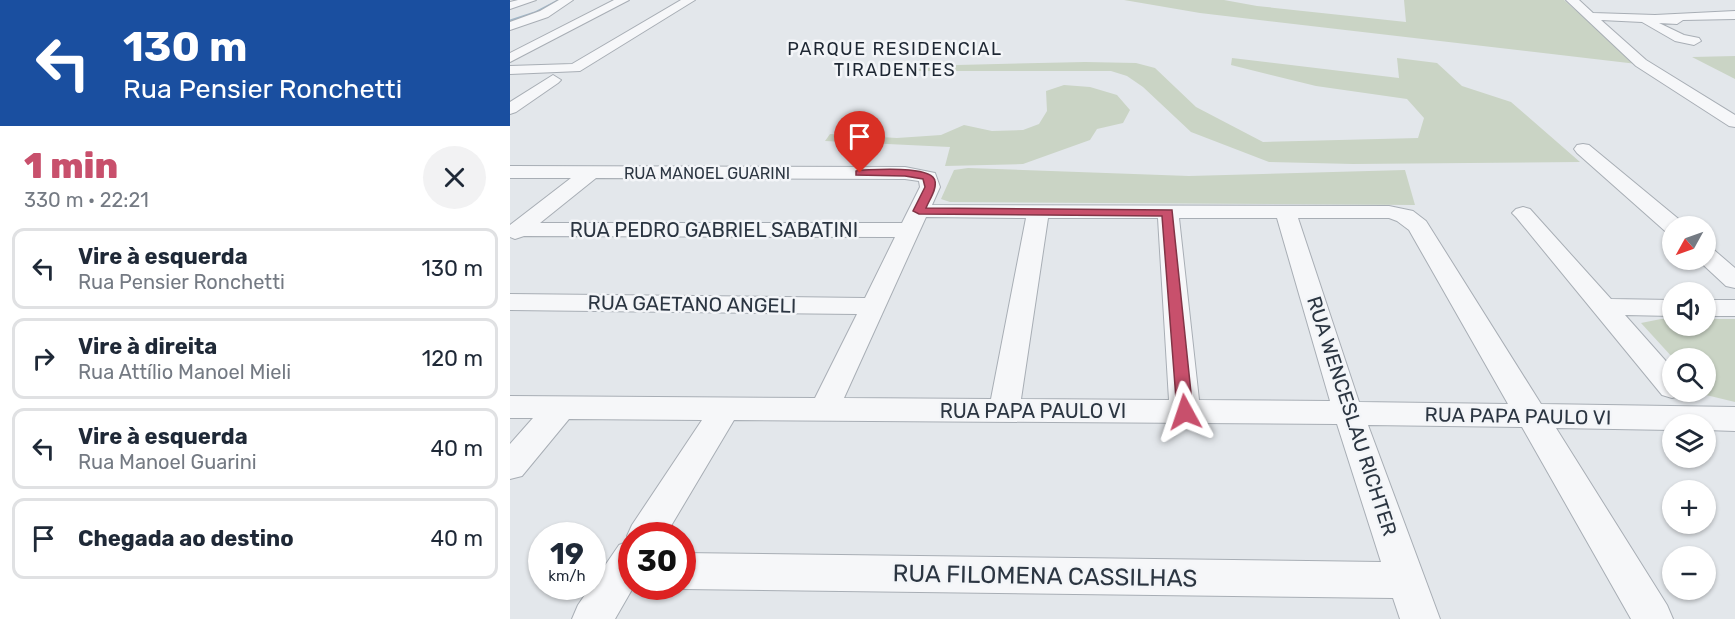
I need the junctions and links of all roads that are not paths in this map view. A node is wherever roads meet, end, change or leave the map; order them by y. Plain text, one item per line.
1 (537, 0) edge
2 (567, 0) edge
3 (622, 0) edge
4 (688, 0) edge
5 (1572, 0) edge
6 (1584, 0) edge
7 (510, 6) edge
8 (1734, 15) edge
9 (1596, 16) junction
10 (1644, 17) junction
11 (1677, 20) dead end
12 (510, 26) edge
13 (1616, 41) junction
14 (1694, 41) dead end
15 (1632, 42) junction
16 (510, 58) edge
17 (1647, 62) junction
18 (510, 70) edge
19 (510, 80) edge
20 (1701, 103) junction
21 (510, 109) edge
22 (1728, 109) edge
23 (1735, 123) edge
24 (1583, 149) dead end
25 (510, 172) edge
26 (590, 173) junction
27 (1038, 212) junction
28 (1168, 213) junction
29 (1286, 213) junction
30 (1522, 213) dead end
31 (1662, 217) edge
32 (914, 221) junction
33 (514, 233) edge
34 (1716, 264) edge
35 (1735, 281) edge
36 (510, 302) edge
37 (873, 306) junction
38 (1603, 307) junction
39 (1662, 308) edge
40 (1716, 308) edge
41 (1735, 308) edge
42 (1662, 375) edge
43 (1685, 402) edge
44 (510, 406) edge
45 (562, 407) junction
46 (725, 409) junction
47 (824, 409) junction
48 (1004, 411) junction
49 (1185, 412) junction
50 (1348, 413) junction
51 (1696, 414) edge
52 (1533, 417) junction
53 (1662, 419) edge
54 (1716, 419) edge
55 (1735, 419) edge
56 (510, 466) edge
57 (654, 522) edge
58 (696, 571) edge
59 (1407, 580) junction
60 (618, 582) edge
61 (592, 619) edge
62 (1420, 619) edge
63 (1653, 619) edge

1 - 7 street
2 - 12 street
3 - 16 street
4 - 18 street
5 - 9 street
6 - 9 street
8 - 10 street
9 - 10 street
9 - 13 street
9 - 15 street
10 - 11 street
10 - 14 street
13 - 15 street
13 - 17 street
15 - 17 street
17 - 20 street
17 - 22 street
19 - 21 street
20 - 22 street
20 - 23 street
24 - 31 street
25 - 26 street, RUA MANOEL GUARINI
26 - 32 street, RUA MANOEL GUARINI
26 - 33 street
27 - 28 street, RUA PEDRO GABRIEL SABATINI
27 - 32 street, RUA PEDRO GABRIEL SABATINI
27 - 48 street
28 - 29 street, RUA PEDRO GABRIEL SABATINI
28 - 49 street
29 - 50 street, RUA WENCESLAU RICHTER
29 - 52 street, RUA PEDRO GABRIEL SABATINI
30 - 38 street
32 - 33 street, RUA PEDRO GABRIEL SABATINI
32 - 37 street
34 - 35 street
36 - 37 street, RUA GAETANO ANGELI
37 - 47 street
38 - 39 street
38 - 42 street
40 - 41 street
43 - 51 street
44 - 45 street, RUA PAPA PAULO VI
45 - 46 street, RUA PAPA PAULO VI
45 - 56 street
46 - 47 street, RUA PAPA PAULO VI
46 - 57 street
47 - 48 street, RUA PAPA PAULO VI
48 - 49 street, RUA PAPA PAULO VI
49 - 50 street, RUA PAPA PAULO VI
50 - 52 street, RUA PAPA PAULO VI
50 - 59 street, RUA WENCESLAU RICHTER
52 - 53 street, RUA PAPA PAULO VI
52 - 63 street
54 - 55 street, RUA PAPA PAULO VI
58 - 59 street, RUA FILOMENA CASSILHAS
59 - 62 street, RUA WENCESLAU RICHTER
60 - 61 street

